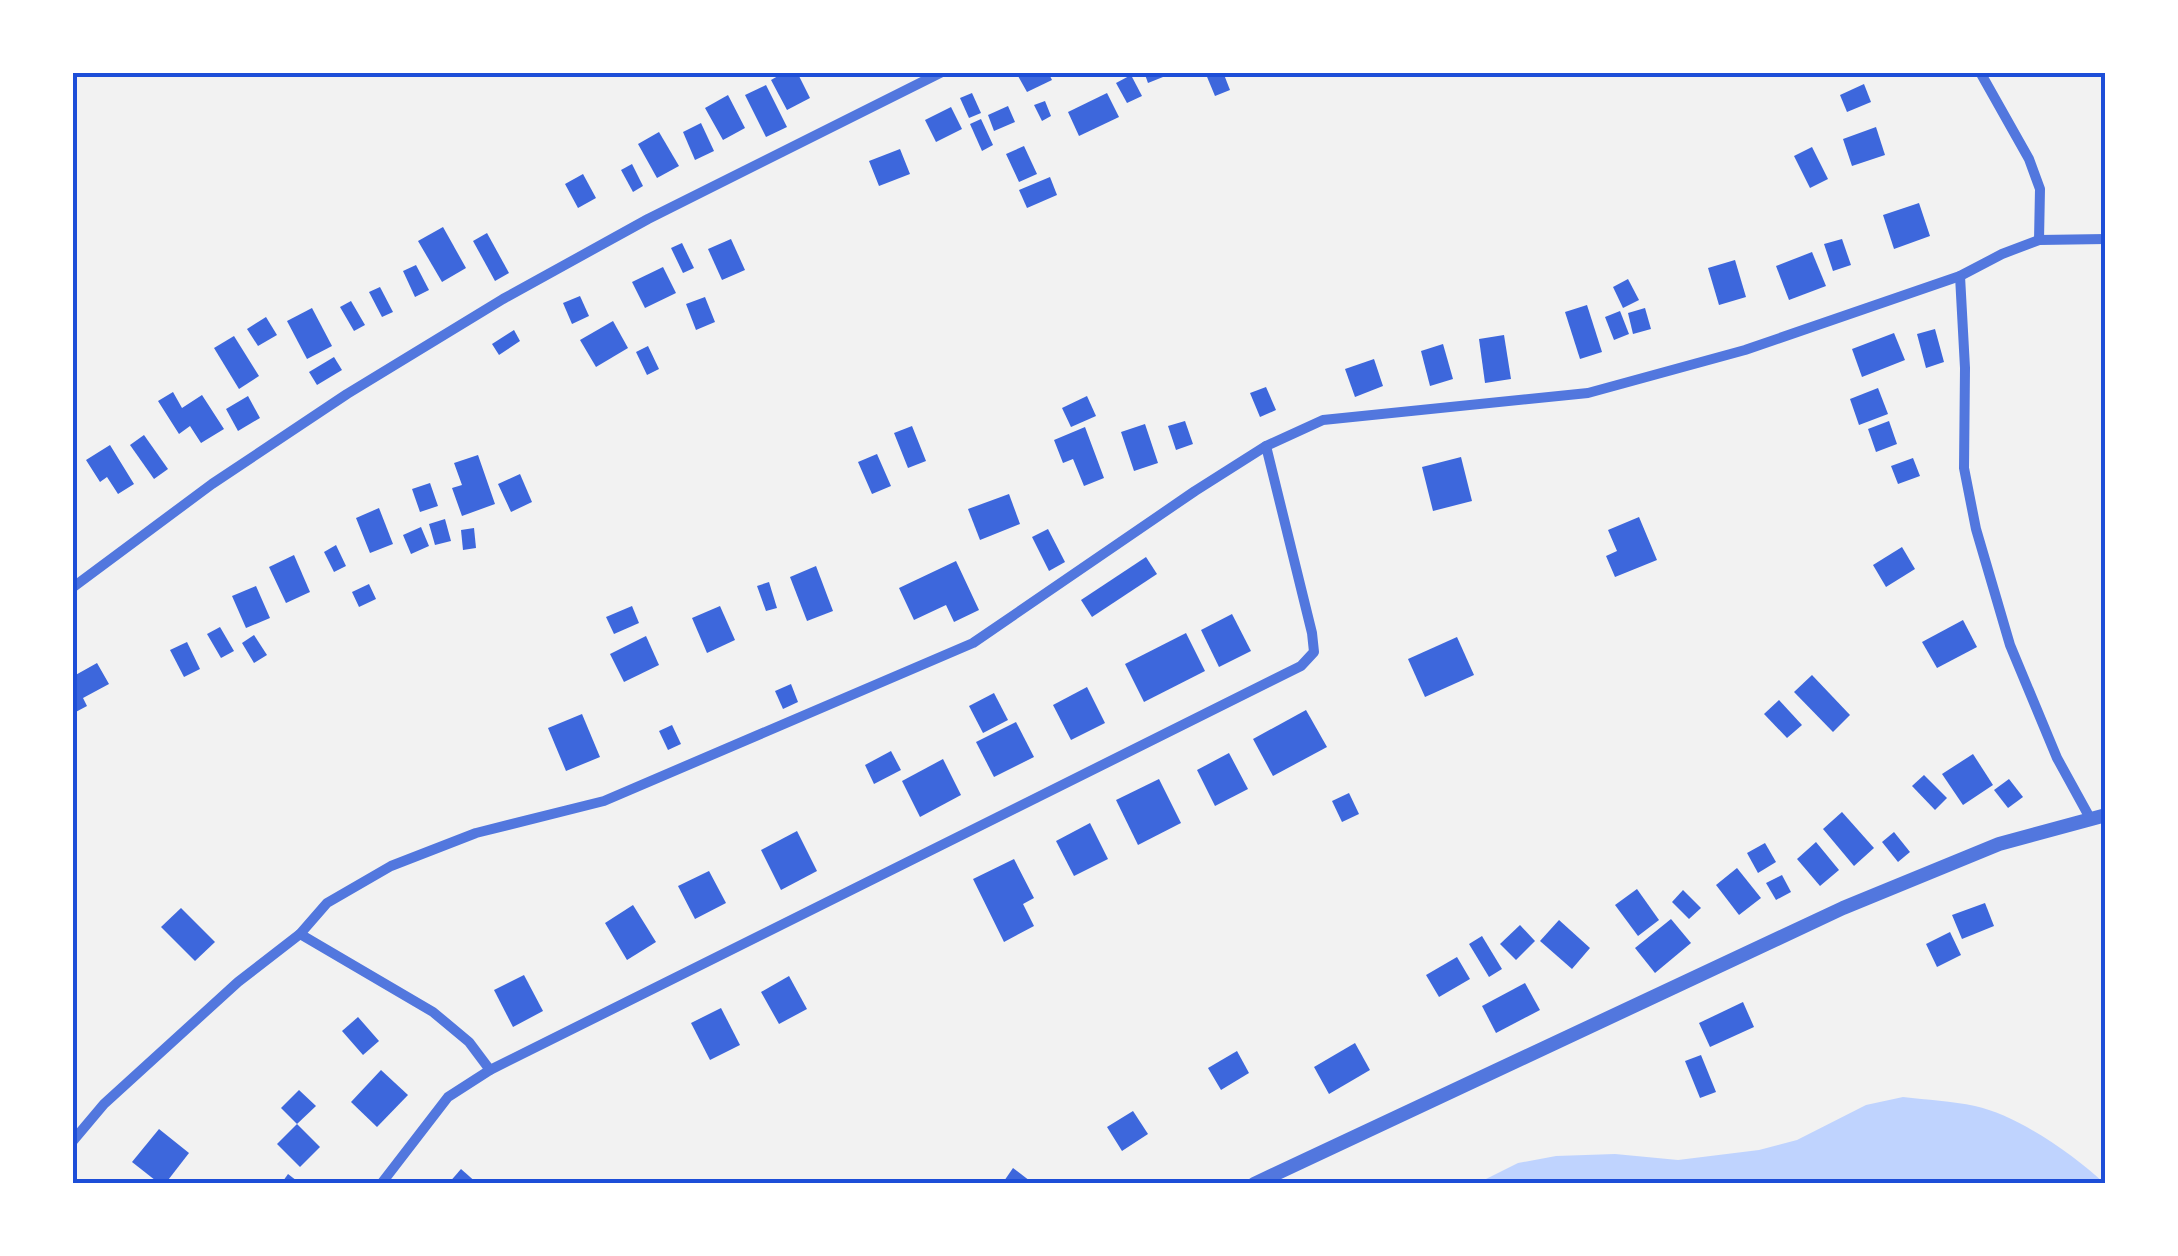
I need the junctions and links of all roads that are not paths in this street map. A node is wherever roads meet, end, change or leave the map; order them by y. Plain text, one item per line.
1 (942, 72) edge
2 (1980, 72) edge
3 (2106, 238) edge
4 (2039, 240) junction
5 (1960, 276) junction
6 (1266, 446) junction
7 (72, 588) edge
8 (2098, 816) edge
9 (300, 934) junction
10 (490, 1070) junction
11 (72, 1142) edge
12 (382, 1184) edge
13 (1254, 1184) edge

1 - 7 street
2 - 4 street
3 - 4 street
4 - 5 street
5 - 6 street
5 - 8 street
6 - 9 street
6 - 10 street
8 - 13 street
9 - 10 street
9 - 11 street
10 - 12 street

